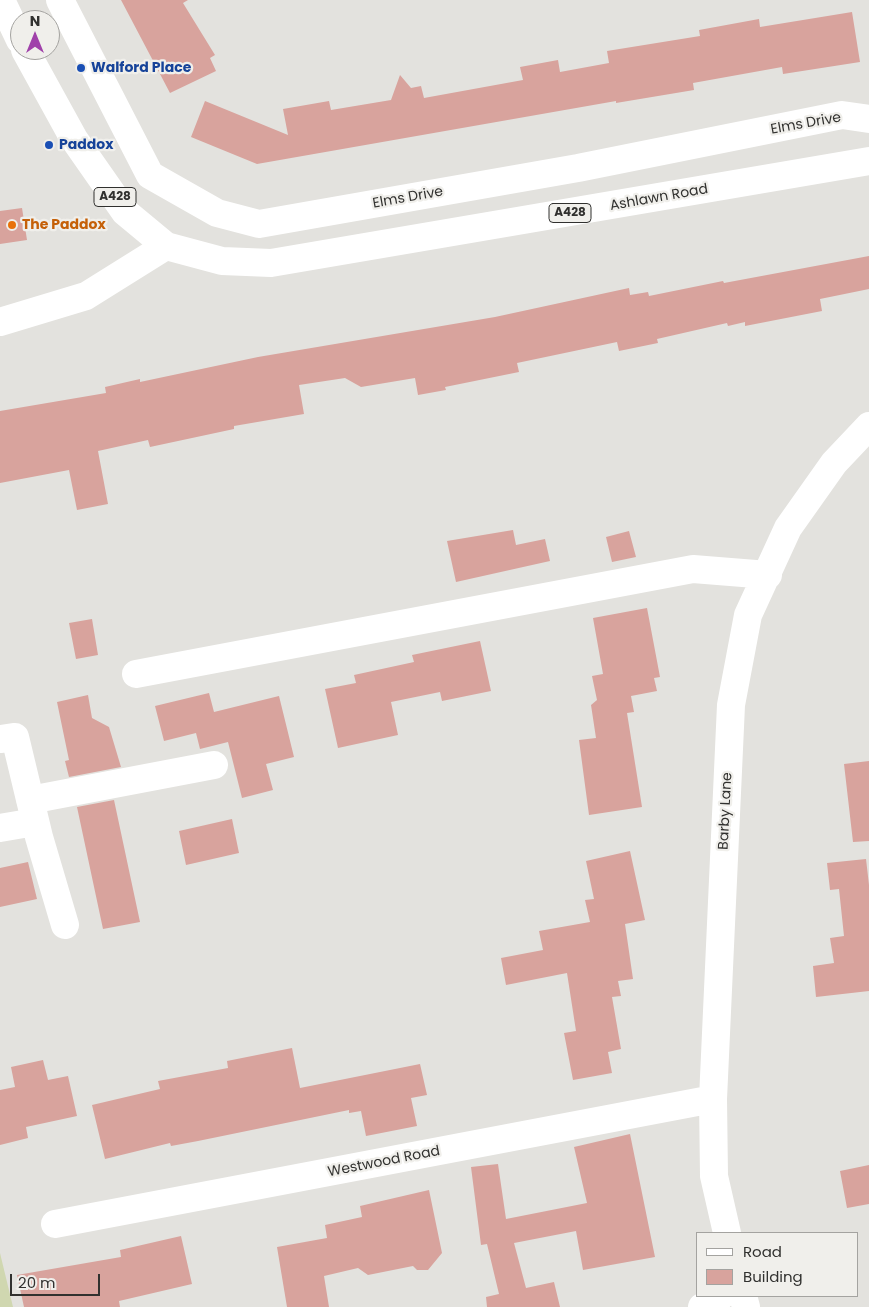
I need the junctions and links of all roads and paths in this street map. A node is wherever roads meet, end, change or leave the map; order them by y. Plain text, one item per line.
1 (60, 0) edge
2 (5, 1) edge
3 (10, 14) edge
4 (31, 60) edge
5 (869, 118) edge
6 (869, 161) edge
7 (166, 246) junction
8 (0, 322) edge
9 (869, 426) edge
10 (768, 575) junction
11 (136, 674) dead end
12 (0, 739) edge
13 (214, 765) dead end
14 (35, 819) junction
15 (0, 828) edge
16 (65, 925) dead end
17 (713, 1099) junction
18 (55, 1224) dead end
19 (726, 1232) edge
20 (719, 1297) edge
21 (702, 1307) edge

1 - 5 main road, Elms Drive
2 - 3 main road
4 - 7 main road, A428
6 - 7 main road, Ashlawn Road / A428
7 - 8 main road
9 - 10 main road, Barby Lane
10 - 11 main road
10 - 17 main road, Barby Lane
12 - 14 main road
13 - 14 main road
14 - 15 main road
14 - 16 main road
17 - 18 main road, Westwood Road
17 - 19 main road, Barby Lane
20 - 21 main road

